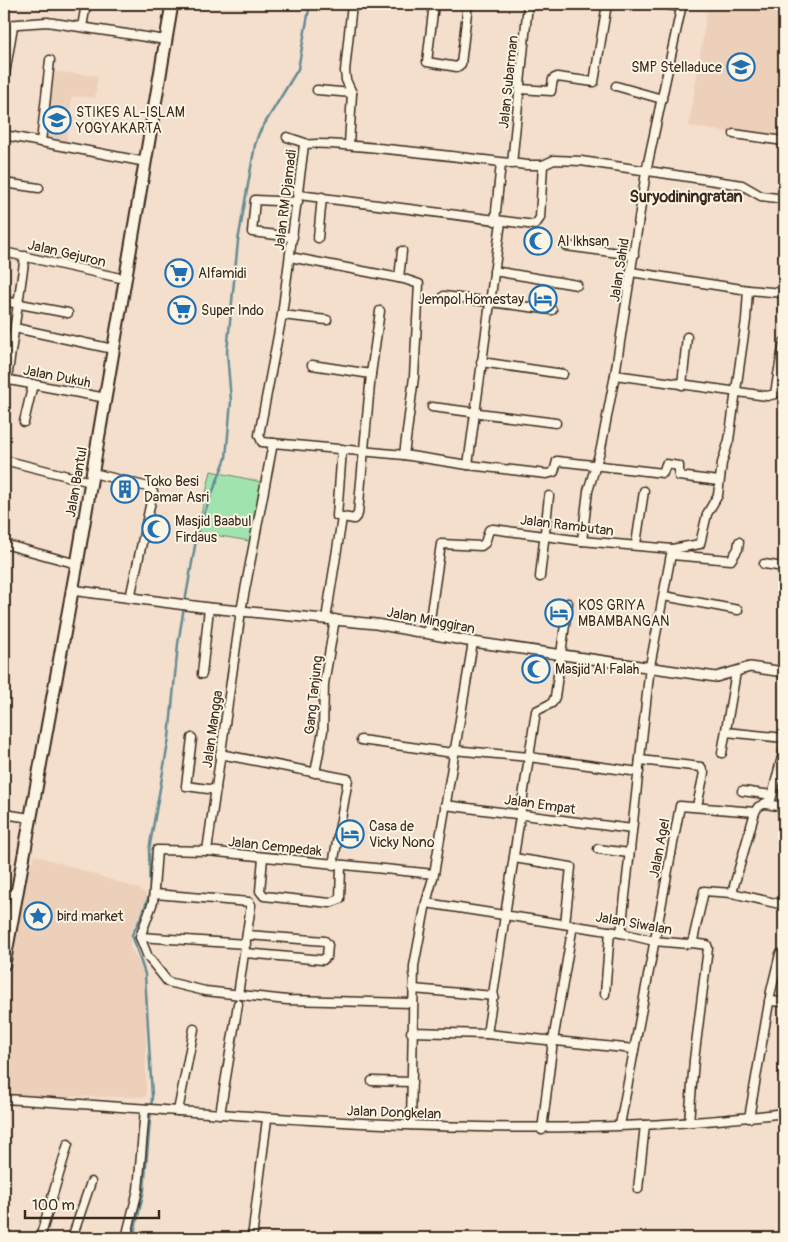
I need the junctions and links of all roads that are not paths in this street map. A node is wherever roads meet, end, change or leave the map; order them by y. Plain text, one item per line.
1 (86, 4) edge
2 (172, 4) edge
3 (352, 4) edge
4 (434, 4) edge
5 (468, 4) edge
6 (528, 4) edge
7 (606, 4) edge
8 (662, 4) edge
9 (682, 6) edge
10 (4, 25) edge
11 (13, 26) junction
12 (82, 27) junction
13 (166, 40) junction
14 (50, 60) dead end
15 (4, 80) edge
16 (616, 86) dead end
17 (520, 89) junction
18 (317, 90) dead end
19 (352, 93) junction
20 (662, 99) junction
21 (734, 134) dead end
22 (4, 135) edge
23 (287, 137) dead end
24 (784, 141) edge
25 (41, 142) junction
26 (305, 143) junction
27 (349, 145) junction
28 (146, 162) junction
29 (502, 163) junction
30 (512, 164) junction
31 (543, 165) junction
32 (646, 172) junction
33 (4, 183) edge
34 (39, 188) dead end
35 (322, 197) junction
36 (299, 198) junction
37 (784, 199) edge
38 (498, 221) junction
39 (292, 237) junction
40 (318, 238) dead end
41 (566, 246) dead end
42 (402, 251) dead end
43 (4, 252) edge
44 (634, 255) junction
45 (25, 256) junction
46 (290, 257) junction
47 (494, 271) junction
48 (631, 272) junction
49 (399, 278) junction
50 (125, 279) junction
51 (577, 285) dead end
52 (748, 290) junction
53 (784, 293) edge
54 (444, 296) dead end
55 (4, 300) edge
56 (489, 302) junction
57 (19, 303) junction
58 (552, 310) dead end
59 (380, 311) dead end
60 (68, 313) dead end
61 (282, 315) junction
62 (327, 320) dead end
63 (15, 328) junction
64 (687, 337) dead end
65 (784, 342) edge
66 (113, 349) junction
67 (481, 362) junction
68 (312, 365) dead end
69 (371, 374) junction
70 (563, 374) dead end
71 (781, 375) edge
72 (615, 376) junction
73 (6, 379) edge
74 (34, 384) junction
75 (682, 385) junction
76 (734, 392) junction
77 (106, 398) junction
78 (432, 407) dead end
79 (475, 411) junction
80 (24, 422) dead end
81 (556, 423) dead end
82 (273, 443) junction
83 (342, 449) junction
84 (364, 451) junction
85 (404, 455) junction
86 (4, 460) edge
87 (468, 466) junction
88 (595, 467) junction
89 (92, 478) junction
90 (719, 481) junction
91 (644, 491) dead end
92 (549, 496) dead end
93 (342, 518) junction
94 (545, 534) junction
95 (582, 541) junction
96 (739, 542) dead end
97 (4, 544) edge
98 (636, 544) junction
99 (672, 552) junction
100 (78, 564) junction
101 (764, 564) dead end
102 (784, 567) edge
103 (540, 577) dead end
104 (71, 590) junction
105 (664, 596) junction
106 (130, 598) junction
107 (568, 603) dead end
108 (209, 608) junction
109 (738, 610) dead end
110 (241, 611) junction
111 (330, 619) junction
112 (428, 633) junction
113 (473, 642) junction
114 (561, 655) junction
115 (650, 666) junction
116 (736, 672) junction
117 (784, 672) edge
118 (202, 674) dead end
119 (726, 732) junction
120 (192, 738) dead end
121 (784, 738) edge
122 (361, 740) dead end
123 (784, 749) edge
124 (453, 751) junction
125 (722, 753) dead end
126 (220, 754) junction
127 (529, 757) junction
128 (640, 760) junction
129 (783, 762) edge
130 (639, 772) junction
131 (316, 773) junction
132 (216, 790) junction
133 (742, 791) dead end
134 (772, 795) junction
135 (445, 804) junction
136 (766, 804) junction
137 (697, 806) junction
138 (784, 807) edge
139 (755, 812) junction
140 (4, 814) edge
141 (521, 814) junction
142 (30, 818) junction
143 (632, 829) junction
144 (598, 849) dead end
145 (207, 851) junction
146 (629, 853) junction
147 (263, 858) junction
148 (514, 858) junction
149 (337, 865) junction
150 (434, 874) junction
151 (4, 892) edge
152 (732, 893) junction
153 (17, 894) junction
154 (155, 894) junction
155 (426, 904) junction
156 (784, 905) edge
157 (506, 916) junction
158 (569, 925) junction
159 (610, 931) junction
160 (621, 933) junction
161 (247, 935) junction
162 (140, 937) junction
163 (654, 941) junction
164 (692, 943) junction
165 (246, 944) junction
166 (245, 953) junction
167 (780, 954) dead end
168 (4, 964) edge
169 (413, 989) junction
170 (605, 994) dead end
171 (238, 995) junction
172 (494, 996) junction
173 (769, 1001) junction
174 (784, 1002) edge
175 (412, 1003) junction
176 (238, 1004) dead end
177 (194, 1029) dead end
178 (411, 1032) junction
179 (487, 1034) junction
180 (553, 1040) junction
181 (634, 1049) junction
182 (372, 1081) dead end
183 (412, 1082) junction
184 (4, 1099) edge
185 (145, 1109) junction
186 (178, 1111) junction
187 (220, 1114) junction
188 (784, 1114) edge
189 (749, 1118) junction
190 (267, 1119) junction
191 (689, 1122) junction
192 (410, 1125) junction
193 (646, 1125) junction
194 (620, 1126) junction
195 (542, 1130) junction
196 (68, 1144) dead end
197 (91, 1182) dead end
198 (638, 1189) dead end
199 (40, 1238) edge
200 (72, 1238) edge
201 (126, 1238) edge
202 (252, 1238) edge

1 - 12 street
2 - 13 main road, Jalan Bantul
3 - 19 street
4 - 5 street
6 - 17 street, Jalan Subarman
7 - 17 street
8 - 9 street
9 - 20 street, Jalan Sahid
10 - 11 street
11 - 12 street
11 - 15 street
12 - 13 street
13 - 28 main road, Jalan Bantul
14 - 25 street
16 - 20 street
17 - 30 street, Jalan Subarman
18 - 19 street
19 - 27 street
20 - 32 street, Jalan Sahid
21 - 24 street
22 - 25 street
23 - 26 street
25 - 28 street
26 - 27 street, Jalan RM Djamadi
26 - 36 street, Jalan RM Djamadi
27 - 29 street, Jalan RM Djamadi
28 - 50 main road, Jalan Bantul
29 - 30 street, Jalan RM Djamadi
29 - 38 street
30 - 31 street, Jalan RM Djamadi
31 - 32 street, Jalan RM Djamadi
31 - 38 street
32 - 37 street, Jalan RM Djamadi
32 - 44 street, Jalan Sahid
33 - 34 street
35 - 36 street
35 - 38 street
35 - 40 street
36 - 39 street, Jalan RM Djamadi
36 - 39 street
38 - 47 street
39 - 46 street, Jalan RM Djamadi
41 - 44 street
42 - 49 street
43 - 45 street, Jalan Gejuron
44 - 48 street, Jalan Sahid
45 - 50 street, Jalan Gejuron
45 - 57 street
46 - 49 street
46 - 61 street, Jalan RM Djamadi
47 - 51 street
47 - 56 street
48 - 52 street
48 - 72 street, Jalan Sahid
49 - 85 street
50 - 66 main road, Jalan Bantul
52 - 53 street
52 - 76 street
54 - 56 street
55 - 57 street
56 - 58 street
56 - 67 street
57 - 60 street
57 - 63 street
59 - 69 street
61 - 62 street
61 - 82 street, Jalan RM Djamadi
63 - 66 street
63 - 73 street
64 - 75 street
65 - 71 street
66 - 77 main road, Jalan Bantul
67 - 70 street
67 - 79 street
68 - 69 street
69 - 84 street
71 - 76 street
72 - 75 street
72 - 88 street, Jalan Sahid
73 - 74 street, Jalan Dukuh
74 - 77 street, Jalan Dukuh
74 - 80 street
75 - 76 street
76 - 90 street
77 - 89 main road, Jalan Bantul
78 - 79 street
79 - 81 street
79 - 87 street
82 - 83 street
82 - 110 street
83 - 84 street
83 - 93 street, Gang Tanjung
84 - 85 street
84 - 93 street
85 - 87 street
86 - 89 street
87 - 88 street
88 - 90 street
88 - 95 street, Jalan Sahid
89 - 100 main road, Jalan Bantul
89 - 106 street
90 - 99 street
91 - 98 street
92 - 94 street
93 - 111 street, Gang Tanjung
94 - 95 street, Jalan Rambutan
94 - 103 street
94 - 112 street, Jalan Rambutan
95 - 98 street, Jalan Rambutan
96 - 99 street
97 - 100 street
98 - 99 street, Jalan Rambutan
99 - 105 street
100 - 104 main road, Jalan Bantul
101 - 102 street
104 - 106 street, Jalan Minggiran
104 - 142 main road, Jalan Bantul
105 - 109 street
105 - 115 street
106 - 108 street, Jalan Minggiran
107 - 114 street
108 - 110 street, Jalan Minggiran
108 - 118 street
110 - 111 street, Jalan Minggiran
110 - 126 street, Jalan Mangga
111 - 112 street, Jalan Minggiran
111 - 131 street, Gang Tanjung
112 - 113 street, Jalan Minggiran
113 - 114 street, Jalan Minggiran
113 - 124 street
114 - 115 street, Jalan Minggiran
114 - 127 street
115 - 116 street, Jalan Minggiran
115 - 128 street
116 - 117 street, Jalan Minggiran
116 - 119 street
119 - 121 street
119 - 125 street
120 - 132 street
122 - 124 street
123 - 129 street
124 - 127 street
124 - 135 street
126 - 131 street
126 - 132 street, Jalan Mangga
127 - 130 street
127 - 141 street
128 - 130 street
128 - 137 street
129 - 134 street
130 - 143 street
131 - 149 street
132 - 145 street, Jalan Mangga
133 - 134 street
134 - 136 street
135 - 141 street, Jalan Empat
135 - 150 street
136 - 138 street
136 - 139 street
137 - 139 street, Jalan Agel
137 - 163 street, Jalan Agel
139 - 152 street
140 - 142 street
141 - 143 street, Jalan Empat
141 - 148 street
142 - 153 main road, Jalan Bantul
143 - 146 street
144 - 146 street
145 - 147 street, Jalan Cempedak
145 - 154 street, Jalan Cempedak
146 - 160 street
147 - 149 street, Jalan Cempedak
147 - 149 street
148 - 157 street
148 - 158 street
149 - 150 street, Jalan Cempedak
150 - 155 street
151 - 153 street
152 - 156 street
152 - 164 street
153 - 168 main road, Jalan Bantul
154 - 161 street
154 - 162 street
155 - 157 street, Jalan Siwalan
155 - 169 street
157 - 158 street, Jalan Siwalan
157 - 172 street
158 - 159 street, Jalan Siwalan
158 - 180 street
159 - 160 street, Jalan Siwalan
159 - 170 street
160 - 163 street, Jalan Siwalan
161 - 165 street
161 - 166 street
162 - 165 street
162 - 171 street
163 - 164 street, Jalan Siwalan
163 - 181 street
164 - 191 street
165 - 166 street
166 - 171 street
167 - 173 street
169 - 172 street
169 - 175 street
171 - 175 street
172 - 179 street
173 - 174 street
173 - 189 street
175 - 178 street
176 - 187 street
177 - 186 street
178 - 179 street
178 - 183 street
179 - 180 street
180 - 181 street
180 - 195 street
181 - 194 street
182 - 183 street
183 - 192 street
184 - 185 street, Jalan Dongkelan
185 - 186 street, Jalan Dongkelan
185 - 201 street
186 - 187 street, Jalan Dongkelan
187 - 190 street, Jalan Dongkelan
188 - 189 street, Jalan Dongkelan
189 - 191 street, Jalan Dongkelan
190 - 192 street, Jalan Dongkelan
190 - 202 street
191 - 193 street, Jalan Dongkelan
192 - 195 street, Jalan Dongkelan
193 - 194 street, Jalan Dongkelan
193 - 198 street
194 - 195 street, Jalan Dongkelan
196 - 199 street
197 - 200 street

